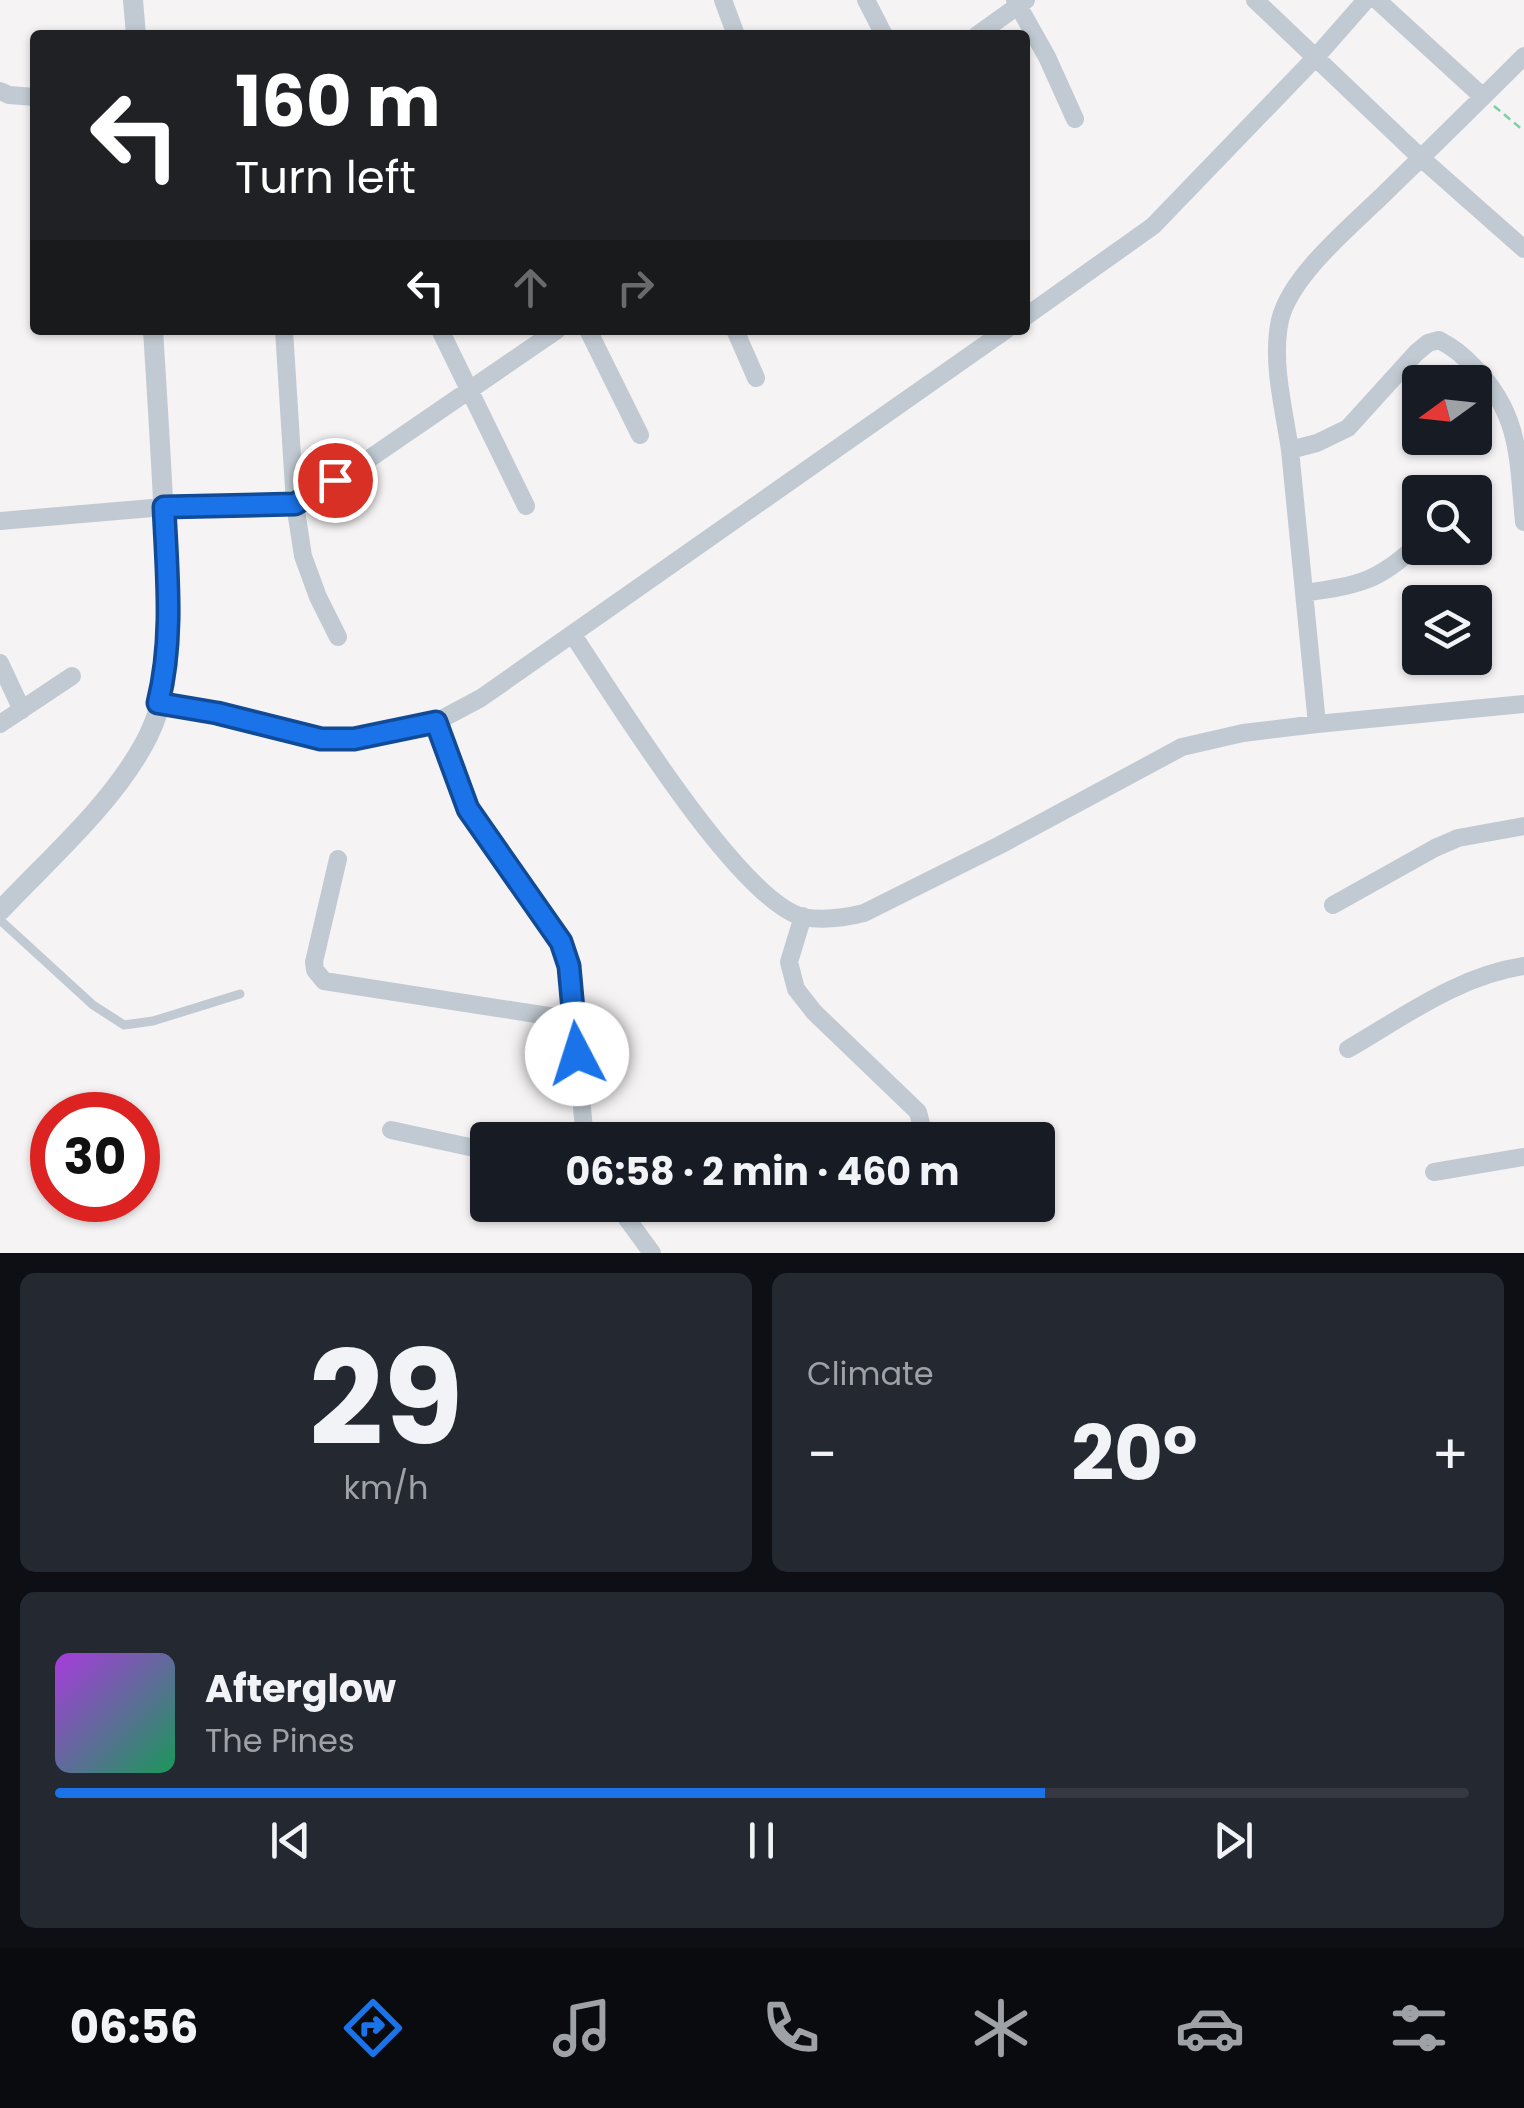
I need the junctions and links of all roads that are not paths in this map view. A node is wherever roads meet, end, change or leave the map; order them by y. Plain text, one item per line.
1 (133, 0) edge
2 (723, 0) edge
3 (866, 0) edge
4 (1255, 0) edge
5 (1366, 0) edge
6 (1377, 0) edge
7 (1020, 2) edge
8 (136, 30) edge
9 (734, 30) edge
10 (881, 30) edge
11 (984, 30) edge
12 (1524, 56) edge
13 (1316, 57) junction
14 (0, 91) edge
15 (30, 96) edge
16 (1483, 97) junction
17 (1075, 119) dead end
18 (1421, 158) junction
19 (1524, 249) edge
20 (1030, 313) edge
21 (154, 335) edge
22 (284, 335) edge
23 (443, 335) edge
24 (550, 335) edge
25 (590, 335) edge
26 (737, 335) edge
27 (999, 335) edge
28 (756, 378) dead end
29 (470, 389) junction
30 (640, 436) dead end
31 (1290, 450) junction
32 (295, 504) junction
33 (526, 506) dead end
34 (164, 507) junction
35 (0, 521) edge
36 (1524, 522) edge
37 (1402, 560) edge
38 (1304, 593) junction
39 (573, 635) junction
40 (338, 637) dead end
41 (0, 663) edge
42 (72, 676) dead end
43 (158, 703) junction
44 (1524, 704) edge
45 (22, 710) junction
46 (436, 722) junction
47 (0, 724) edge
48 (1317, 724) junction
49 (1524, 826) edge
50 (338, 859) dead end
51 (1333, 906) dead end
52 (0, 911) edge
53 (803, 916) junction
54 (0, 920) edge
55 (1524, 966) edge
56 (240, 994) dead end
57 (574, 1020) junction
58 (1348, 1048) dead end
59 (581, 1122) edge
60 (922, 1122) edge
61 (391, 1130) dead end
62 (470, 1147) edge
63 (1524, 1157) edge
64 (1434, 1172) dead end
65 (629, 1222) edge
66 (652, 1253) edge

1 - 8 street
2 - 9 street
3 - 10 street
4 - 13 street
5 - 13 street
6 - 16 street
7 - 11 street
7 - 17 street
12 - 16 street
13 - 18 street
13 - 20 street
14 - 15 street
16 - 18 street
18 - 19 street
18 - 31 street
21 - 34 street
22 - 32 street
23 - 29 street
24 - 29 street
25 - 30 street
26 - 28 street
27 - 39 street
29 - 32 street
29 - 33 street
31 - 36 street
31 - 38 street
32 - 34 street
32 - 40 street
34 - 35 street
34 - 43 street
37 - 38 street
38 - 48 street
39 - 46 street
39 - 53 street
41 - 45 street
42 - 45 street
43 - 46 street
43 - 52 street
44 - 48 street
45 - 47 street
46 - 57 street
48 - 53 street
49 - 51 street
50 - 57 street
53 - 60 street
54 - 56 lane
55 - 58 street
57 - 59 street
61 - 62 street
63 - 64 street
65 - 66 street

